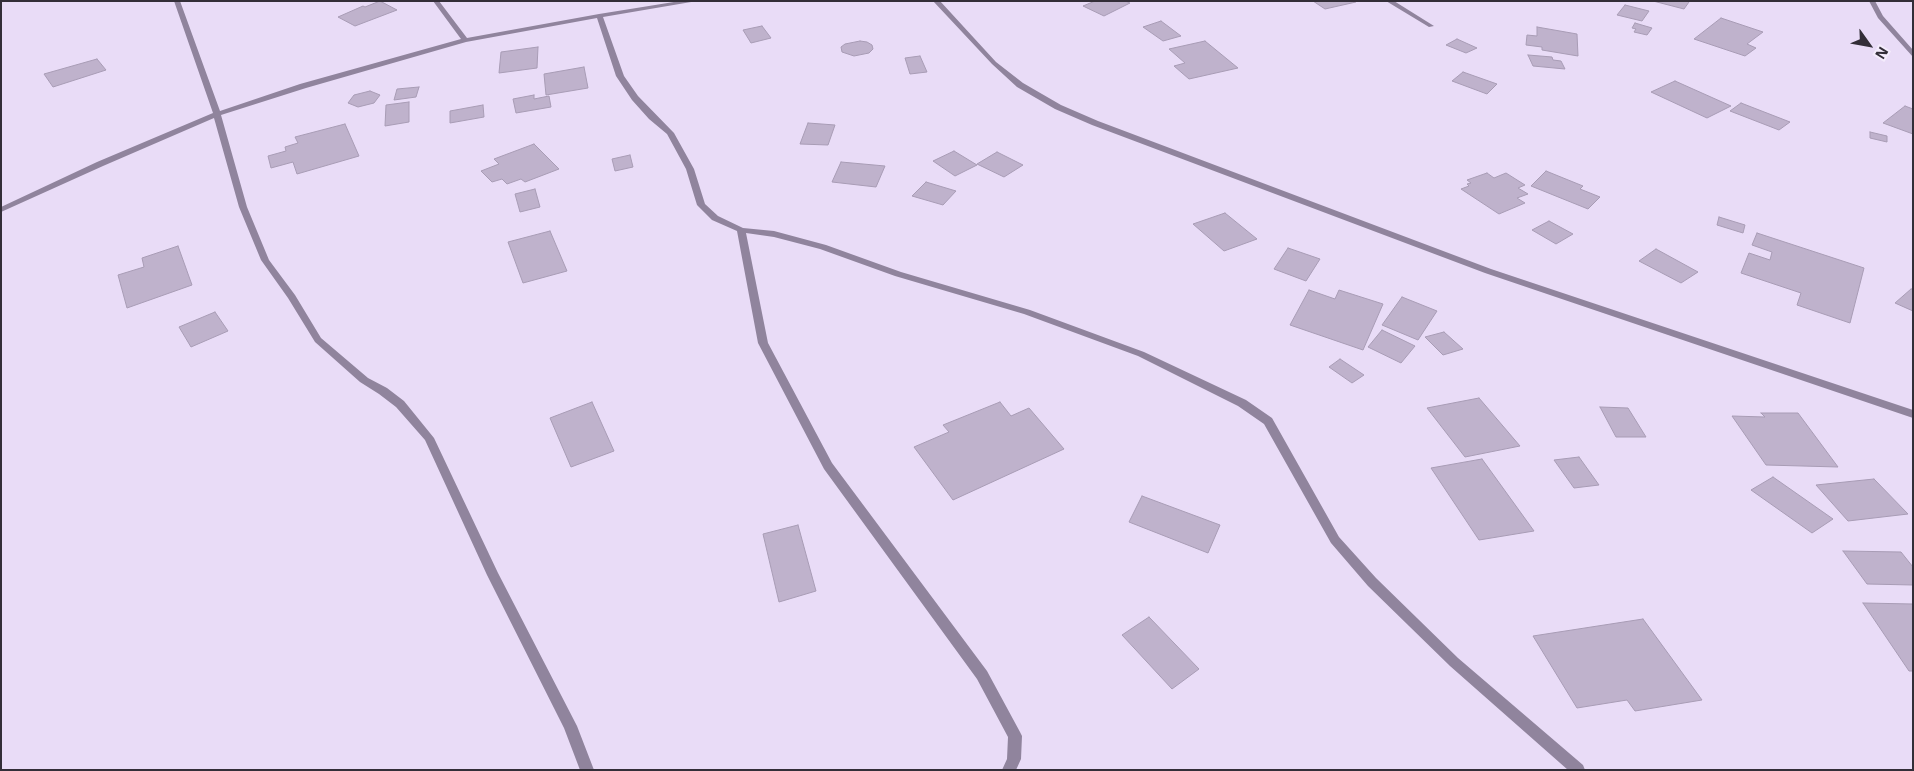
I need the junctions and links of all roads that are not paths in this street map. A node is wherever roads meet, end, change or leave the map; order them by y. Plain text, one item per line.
1 (177, 1) edge
2 (436, 1) edge
3 (694, 1) edge
4 (936, 1) edge
5 (1389, 1) edge
6 (1872, 1) edge
7 (599, 16) junction
8 (1431, 26) dead end
9 (465, 40) junction
10 (1913, 55) edge
11 (217, 114) junction
12 (1, 210) edge
13 (741, 230) junction
14 (1913, 414) edge
15 (587, 770) edge
16 (1009, 770) edge
17 (1578, 770) edge

1 - 11 street
2 - 9 street
3 - 7 street
4 - 14 street
5 - 8 street
6 - 10 street
7 - 9 street
7 - 13 street
9 - 11 street
11 - 12 street
11 - 15 street
13 - 16 street
13 - 17 street

